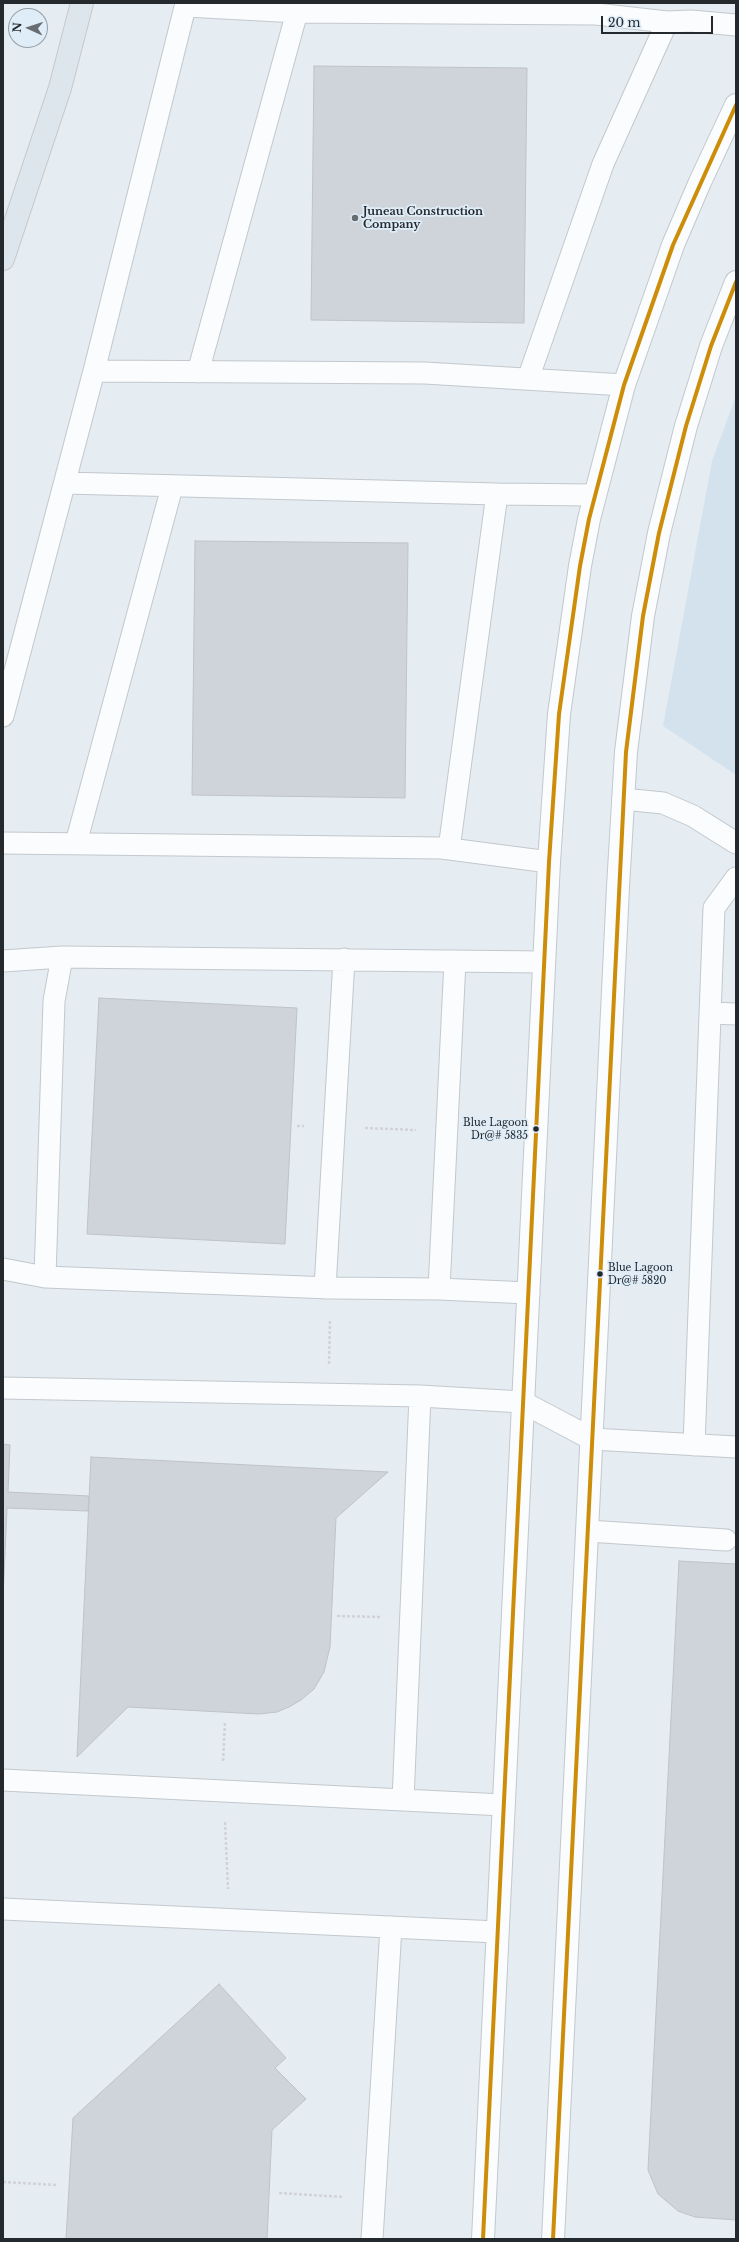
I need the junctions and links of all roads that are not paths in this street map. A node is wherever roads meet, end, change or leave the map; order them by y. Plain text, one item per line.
1 (82, 3) edge
2 (186, 4) edge
3 (297, 12) junction
4 (667, 22) junction
5 (736, 25) edge
6 (736, 105) edge
7 (3, 259) edge
8 (736, 282) edge
9 (94, 371) junction
10 (198, 372) junction
11 (528, 379) junction
12 (624, 385) junction
13 (65, 483) junction
14 (172, 487) junction
15 (497, 494) junction
16 (594, 496) junction
17 (3, 716) edge
18 (623, 798) junction
19 (3, 843) edge
20 (76, 843) junction
21 (736, 843) edge
22 (449, 849) junction
23 (549, 862) junction
24 (736, 878) edge
25 (62, 957) junction
26 (344, 959) junction
27 (3, 961) edge
28 (455, 961) junction
29 (544, 962) junction
30 (710, 1013) junction
31 (736, 1014) edge
32 (3, 1268) edge
33 (45, 1276) junction
34 (328, 1288) junction
35 (439, 1289) junction
36 (529, 1294) junction
37 (3, 1388) edge
38 (420, 1396) junction
39 (522, 1402) junction
40 (592, 1439) junction
41 (694, 1445) junction
42 (736, 1447) edge
43 (588, 1531) junction
44 (726, 1540) dead end
45 (3, 1780) edge
46 (403, 1800) junction
47 (503, 1806) junction
48 (3, 1909) edge
49 (391, 1927) junction
50 (497, 1932) junction
51 (372, 2239) edge
52 (483, 2239) edge
53 (553, 2239) edge

1 - 7 highway
2 - 3 lane
2 - 9 lane
3 - 4 lane
3 - 10 lane
4 - 5 lane
4 - 11 lane
6 - 12 street
8 - 18 street
9 - 10 lane
9 - 13 lane
10 - 11 lane
11 - 12 lane
12 - 16 street
13 - 14 lane
13 - 17 lane
14 - 15 lane
14 - 20 lane
15 - 16 lane
15 - 22 lane
16 - 23 street
18 - 21 lane
18 - 40 street
19 - 20 lane
20 - 22 lane
22 - 23 lane
23 - 29 street
24 - 30 lane
25 - 26 lane
25 - 27 lane
25 - 33 lane
26 - 28 lane
26 - 34 lane
28 - 29 lane
28 - 35 lane
29 - 36 street
30 - 31 lane
30 - 41 lane
32 - 33 lane
33 - 34 lane
34 - 35 lane
35 - 36 lane
36 - 39 street
37 - 38 lane
38 - 39 lane
38 - 46 lane
39 - 40 street
39 - 47 street
40 - 41 lane
40 - 43 street
41 - 42 lane
43 - 44 lane
43 - 53 street
45 - 46 lane
46 - 47 lane
47 - 50 street
48 - 49 lane
49 - 50 lane
49 - 51 lane
50 - 52 street

